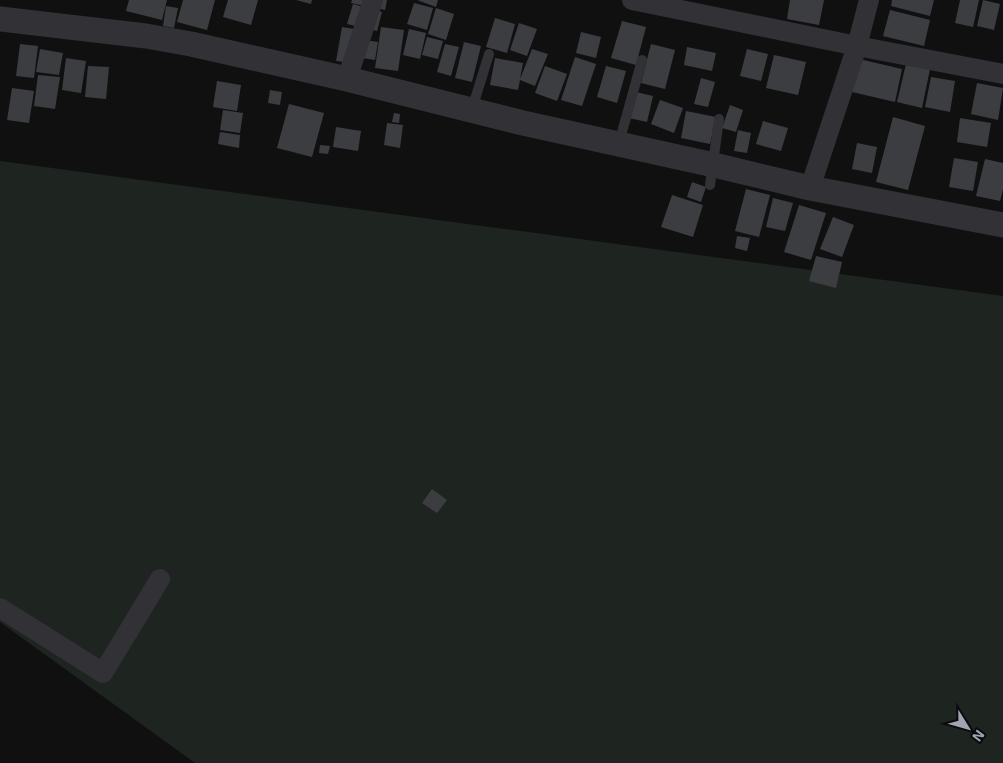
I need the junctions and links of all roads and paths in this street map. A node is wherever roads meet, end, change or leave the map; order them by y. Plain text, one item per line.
1 (373, 0) edge
2 (632, 0) edge
3 (870, 0) edge
4 (0, 19) edge
5 (857, 46) junction
6 (489, 54) dead end
7 (642, 60) dead end
8 (1003, 74) edge
9 (348, 79) junction
10 (472, 110) junction
11 (719, 119) dead end
12 (619, 144) junction
13 (712, 175) junction
14 (810, 188) junction
15 (1003, 225) edge
16 (160, 579) dead end
17 (0, 608) edge

1 - 9 street
2 - 5 street
3 - 5 street
4 - 9 street
5 - 8 street
5 - 14 street
6 - 10 lane
7 - 12 lane
9 - 10 street
10 - 12 street
11 - 13 lane
12 - 13 street
13 - 14 street
14 - 15 street
16 - 17 street

